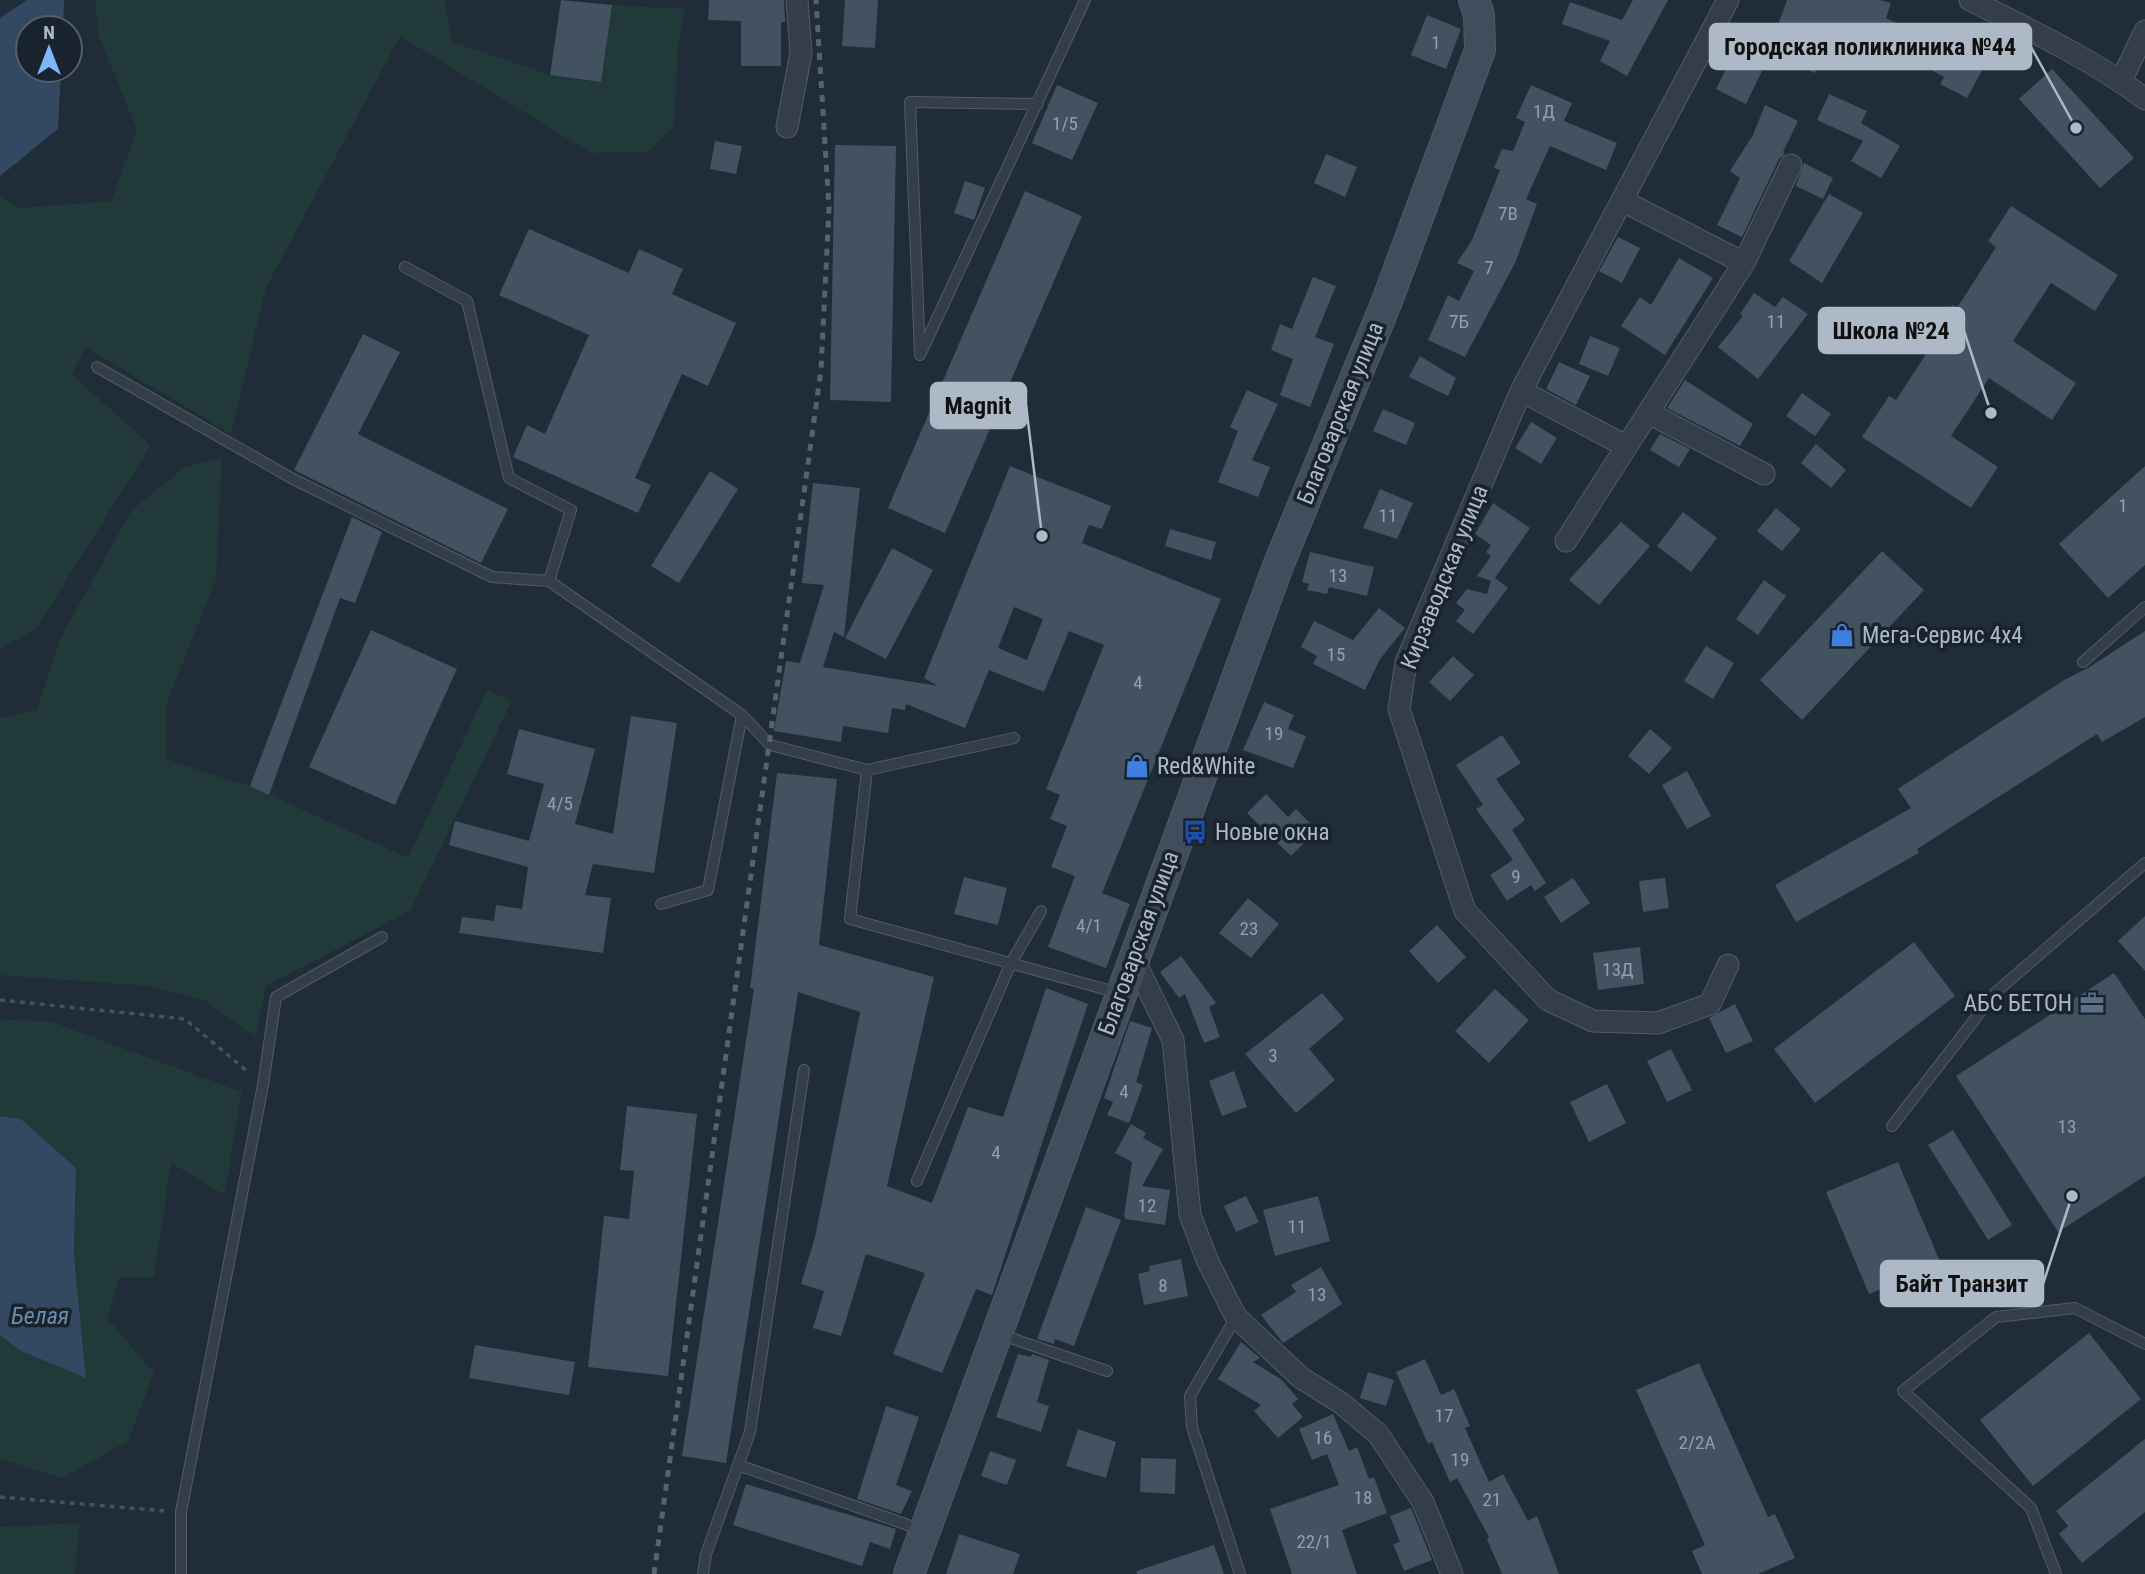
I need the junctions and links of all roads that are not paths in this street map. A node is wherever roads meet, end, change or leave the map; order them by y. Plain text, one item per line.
1 (797, 0) edge
2 (1085, 0) edge
3 (1474, 0) edge
4 (1728, 0) edge
5 (1970, 0) edge
6 (2145, 31) edge
7 (2122, 81) junction
8 (2145, 99) edge
9 (1038, 104) junction
10 (787, 127) dead end
11 (1791, 165) dead end
12 (1623, 201) junction
13 (1744, 263) junction
14 (405, 267) dead end
15 (97, 367) dead end
16 (1521, 390) junction
17 (1649, 413) junction
18 (1626, 446) junction
19 (1764, 474) dead end
20 (1566, 541) dead end
21 (549, 581) junction
22 (2145, 607) edge
23 (2083, 662) dead end
24 (742, 715) junction
25 (1014, 738) dead end
26 (867, 770) junction
27 (2145, 863) edge
28 (661, 904) dead end
29 (1041, 911) dead end
30 (382, 937) dead end
31 (1133, 958) junction
32 (1011, 963) junction
33 (1728, 965) dead end
34 (1119, 993) junction
35 (804, 1070) dead end
36 (1892, 1126) dead end
37 (917, 1181) dead end
38 (1236, 1317) junction
39 (996, 1333) junction
40 (2145, 1344) edge
41 (1107, 1371) dead end
42 (738, 1465) junction
43 (925, 1531) junction
44 (181, 1574) edge
45 (703, 1574) edge
46 (909, 1574) edge
47 (1240, 1574) edge
48 (1452, 1574) edge
49 (2056, 1574) edge

1 - 10 street
2 - 9 lane
3 - 31 street, Благоварская улица
4 - 12 street, Кирзаводская улица
5 - 7 street
6 - 7 street
7 - 8 street
9 - 9 lane
11 - 13 street
12 - 13 street
12 - 16 street, Кирзаводская улица
13 - 17 street
14 - 21 lane
15 - 21 lane
16 - 18 street
16 - 33 street, Кирзаводская улица
17 - 18 street
17 - 19 street
18 - 20 street
21 - 24 lane
22 - 23 lane
24 - 26 lane
24 - 28 lane
25 - 26 lane
26 - 32 lane
27 - 36 lane
29 - 32 lane
30 - 44 lane
31 - 34 street, Благоварская улица
31 - 38 street
32 - 34 lane
32 - 37 lane
34 - 39 street, Благоварская улица
35 - 42 lane
38 - 47 lane
38 - 48 street
39 - 41 lane
39 - 43 street, Благоварская улица
40 - 49 lane
42 - 43 lane
42 - 45 lane
43 - 46 street, Благоварская улица

